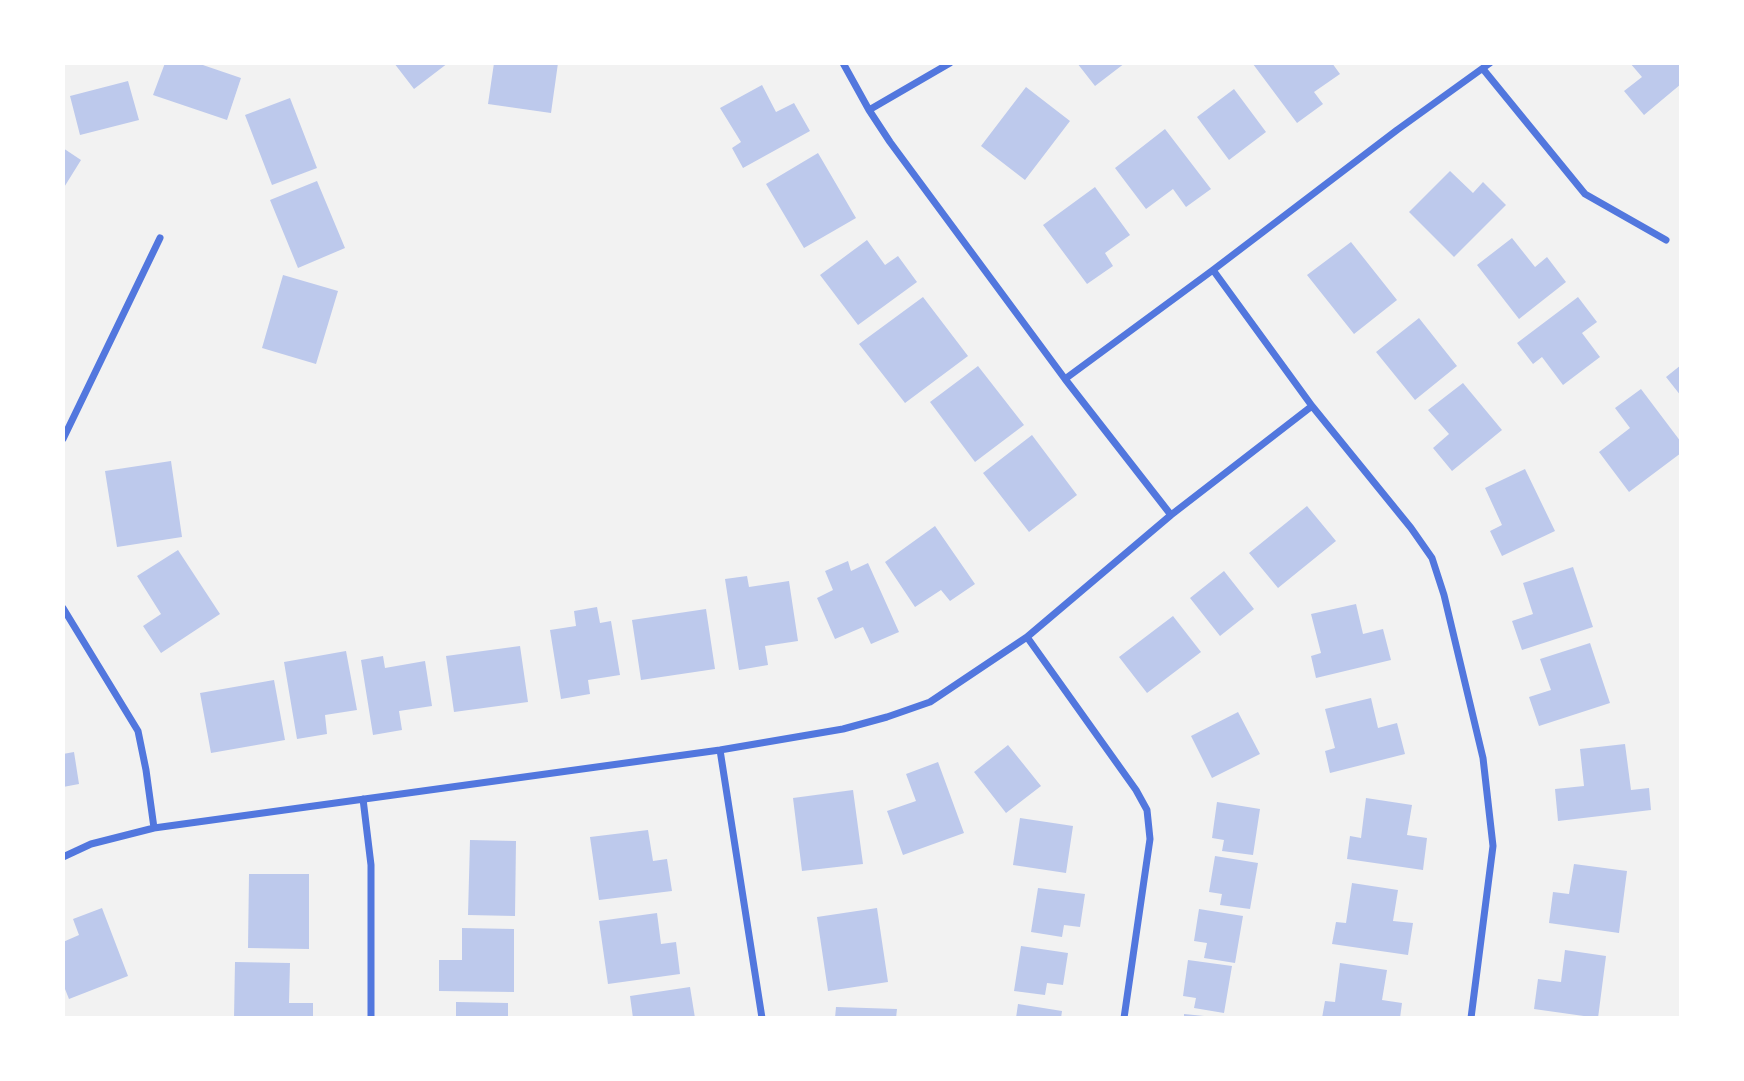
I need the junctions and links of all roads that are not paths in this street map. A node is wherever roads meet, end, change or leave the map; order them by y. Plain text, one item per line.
1 (844, 63) edge
2 (950, 63) edge
3 (1490, 63) edge
4 (1483, 69) junction
5 (869, 110) junction
6 (160, 238) dead end
7 (1666, 240) dead end
8 (1213, 270) junction
9 (1065, 379) junction
10 (1312, 406) junction
11 (63, 439) edge
12 (1171, 515) junction
13 (63, 608) edge
14 (1027, 637) junction
15 (720, 750) junction
16 (363, 799) junction
17 (154, 828) junction
18 (63, 858) edge
19 (371, 1018) edge
20 (762, 1018) edge
21 (1124, 1018) edge
22 (1471, 1018) edge

1 - 5 street
2 - 5 street
3 - 4 street
4 - 7 street
4 - 8 street
5 - 9 street
6 - 11 street
8 - 9 street
8 - 10 street
9 - 12 street
10 - 12 street
10 - 22 street
12 - 14 street
13 - 17 street
14 - 15 street
14 - 21 street
15 - 16 street
15 - 20 street
16 - 17 street
16 - 19 street
17 - 18 street

